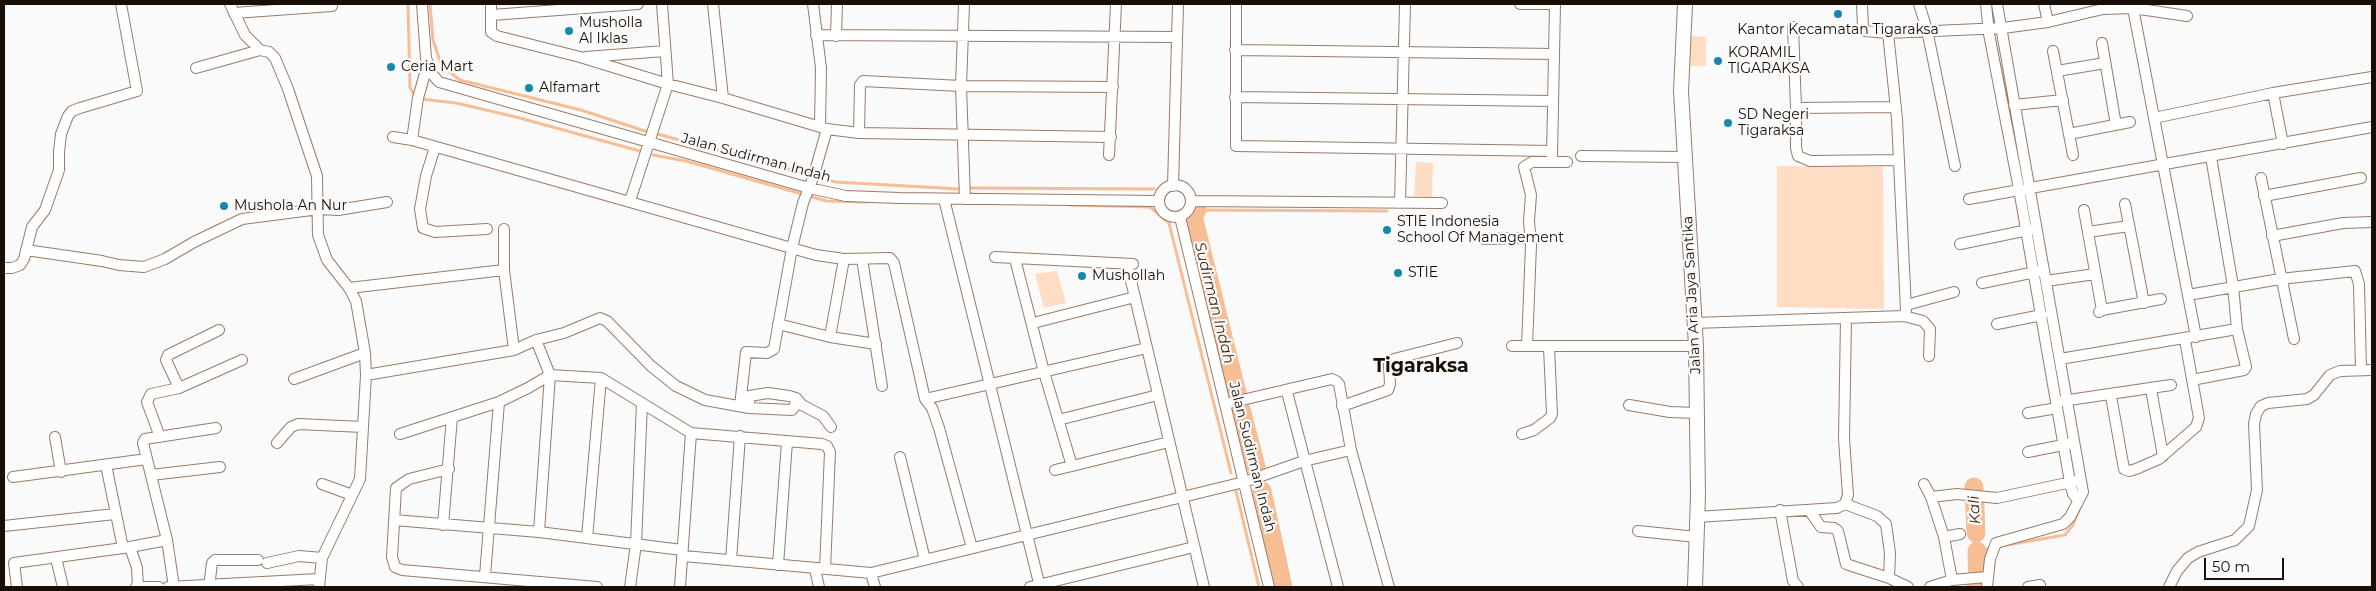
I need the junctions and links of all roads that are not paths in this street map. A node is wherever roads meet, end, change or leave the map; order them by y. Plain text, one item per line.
1 (121, 4) edge
2 (422, 4) edge
3 (491, 4) edge
4 (638, 4) edge
5 (662, 4) edge
6 (713, 4) edge
7 (813, 4) edge
8 (837, 4) edge
9 (964, 4) edge
10 (1116, 4) edge
11 (1178, 4) edge
12 (1236, 4) edge
13 (1405, 4) edge
14 (1520, 4) edge
15 (1555, 4) edge
16 (1685, 4) edge
17 (1862, 4) edge
18 (1919, 4) edge
19 (1986, 4) edge
20 (1997, 4) edge
21 (2044, 4) edge
22 (2092, 4) edge
23 (332, 6) dead end
24 (2133, 8) junction
25 (232, 9) edge
26 (2103, 9) junction
27 (492, 15) junction
28 (2187, 16) dead end
29 (2048, 22) junction
30 (1794, 27) dead end
31 (1988, 27) junction
32 (2002, 28) junction
33 (1927, 30) junction
34 (1888, 33) junction
35 (816, 35) junction
36 (836, 36) junction
37 (962, 36) junction
38 (1114, 38) junction
39 (1177, 38) junction
40 (2102, 43) dead end
41 (260, 50) junction
42 (1235, 50) junction
43 (665, 51) junction
44 (2053, 51) dead end
45 (1404, 52) junction
46 (1554, 54) junction
47 (580, 57) junction
48 (2105, 62) junction
49 (428, 63) junction
50 (196, 68) dead end
51 (2057, 71) junction
52 (2372, 77) edge
53 (668, 84) junction
54 (961, 86) junction
55 (1113, 88) junction
56 (2273, 93) junction
57 (1235, 97) junction
58 (724, 98) junction
59 (1403, 99) junction
60 (2063, 100) junction
61 (1553, 101) junction
62 (2014, 105) junction
63 (1896, 107) junction
64 (1796, 108) junction
65 (2154, 118) junction
66 (2130, 122) dead end
67 (2116, 125) junction
68 (2372, 126) edge
69 (824, 128) junction
70 (859, 133) junction
71 (2069, 134) junction
72 (962, 135) junction
73 (1111, 136) junction
74 (393, 137) dead end
75 (412, 140) junction
76 (648, 143) junction
77 (2284, 144) junction
78 (435, 147) junction
79 (1402, 149) junction
80 (1109, 155) dead end
81 (2073, 155) dead end
82 (1552, 156) junction
83 (1581, 156) dead end
84 (1687, 157) junction
85 (2210, 157) junction
86 (1899, 160) junction
87 (1567, 162) dead end
88 (1955, 166) dead end
89 (2163, 166) junction
90 (2261, 178) dead end
91 (2360, 178) dead end
92 (1173, 186) junction
93 (809, 188) junction
94 (2024, 188) junction
95 (2264, 196) junction
96 (944, 199) junction
97 (965, 199) junction
98 (1969, 199) dead end
99 (630, 201) junction
100 (1158, 201) junction
101 (1191, 201) junction
102 (387, 202) dead end
103 (1400, 203) junction
104 (1442, 203) dead end
105 (2125, 204) dead end
106 (319, 209) junction
107 (2084, 210) dead end
108 (1180, 216) junction
109 (2372, 222) edge
110 (2129, 226) junction
111 (487, 229) dead end
112 (504, 229) dead end
113 (2031, 229) junction
114 (2088, 232) junction
115 (2272, 236) junction
116 (1530, 238) junction
117 (1484, 239) dead end
118 (1960, 244) dead end
119 (792, 248) junction
120 (26, 250) junction
121 (995, 257) dead end
122 (844, 258) junction
123 (862, 259) junction
124 (1015, 259) junction
125 (4, 268) edge
126 (504, 270) junction
127 (2039, 271) junction
128 (2096, 274) junction
129 (2280, 278) junction
130 (2046, 281) junction
131 (1982, 283) dead end
132 (2234, 286) junction
133 (349, 288) junction
134 (1954, 292) dead end
135 (2188, 295) junction
136 (1135, 297) junction
137 (2161, 299) dead end
138 (2144, 303) junction
139 (1905, 310) junction
140 (2042, 315) junction
141 (1846, 319) junction
142 (1033, 323) junction
143 (1694, 323) junction
144 (778, 324) junction
145 (1997, 324) dead end
146 (2237, 329) junction
147 (219, 330) dead end
148 (830, 337) junction
149 (2196, 337) junction
150 (2294, 339) dead end
151 (536, 340) junction
152 (2185, 340) junction
153 (1457, 343) dead end
154 (876, 344) junction
155 (1512, 346) dead end
156 (1527, 346) junction
157 (1549, 346) junction
158 (1696, 346) junction
159 (1147, 348) junction
160 (514, 350) junction
161 (365, 353) junction
162 (1929, 356) dead end
163 (2060, 359) junction
164 (242, 360) dead end
165 (2361, 370) junction
166 (2372, 370) edge
167 (1044, 372) junction
168 (550, 375) junction
169 (366, 376) junction
170 (600, 378) junction
171 (294, 379) dead end
172 (2192, 380) junction
173 (990, 385) junction
174 (2171, 385) dead end
175 (882, 386) dead end
176 (178, 388) junction
177 (2151, 389) junction
178 (1287, 392) junction
179 (1158, 395) junction
180 (2111, 396) junction
181 (796, 398) junction
182 (926, 399) junction
183 (2067, 400) junction
184 (499, 402) junction
185 (642, 403) junction
186 (1225, 404) junction
187 (1630, 405) dead end
188 (2057, 405) junction
189 (1342, 406) junction
190 (744, 407) junction
191 (1696, 413) junction
192 (2028, 413) dead end
193 (452, 417) junction
194 (1058, 420) junction
195 (363, 427) junction
196 (831, 427) dead end
197 (216, 428) dead end
198 (691, 433) junction
199 (400, 434) dead end
200 (1522, 434) dead end
201 (740, 436) junction
202 (55, 437) dead end
203 (160, 437) junction
204 (787, 442) junction
205 (1169, 442) junction
206 (2075, 443) junction
207 (278, 444) dead end
208 (2064, 445) junction
209 (1351, 450) junction
210 (2028, 452) dead end
211 (2164, 456) junction
212 (900, 457) dead end
213 (147, 459) junction
214 (1304, 461) junction
215 (106, 465) junction
216 (1072, 466) junction
217 (220, 468) dead end
218 (449, 469) junction
219 (1055, 470) dead end
220 (61, 472) junction
221 (151, 475) junction
222 (13, 477) dead end
223 (2082, 480) junction
224 (1244, 482) junction
225 (2070, 482) junction
226 (322, 484) dead end
227 (1924, 484) dead end
228 (352, 495) junction
229 (1182, 497) junction
230 (1932, 497) junction
231 (2078, 500) junction
232 (1845, 504) junction
233 (1780, 510) junction
234 (1809, 510) junction
235 (115, 514) junction
236 (1697, 517) junction
237 (394, 520) junction
238 (443, 524) junction
239 (4, 526) edge
240 (489, 529) junction
241 (1638, 531) dead end
242 (539, 532) junction
243 (1960, 534) dead end
244 (1027, 535) junction
245 (1697, 536) junction
246 (1944, 537) junction
247 (587, 538) junction
248 (167, 540) junction
249 (636, 544) junction
250 (127, 547) junction
251 (1194, 547) junction
252 (972, 548) junction
253 (683, 553) junction
254 (56, 558) junction
255 (322, 558) junction
256 (731, 560) junction
257 (925, 560) junction
258 (778, 565) junction
259 (820, 569) junction
260 (871, 573) junction
261 (485, 576) junction
262 (1889, 578) junction
263 (1952, 580) junction
264 (1987, 582) edge
265 (319, 583) edge
266 (2040, 585) dead end
267 (209, 586) edge
268 (1036, 586) edge
269 (17, 587) edge
270 (63, 587) edge
271 (137, 587) edge
272 (156, 587) edge
273 (167, 587) edge
274 (174, 587) edge
275 (597, 587) edge
276 (630, 587) edge
277 (680, 587) edge
278 (819, 587) edge
279 (875, 587) edge
280 (1204, 587) edge
281 (1269, 587) edge
282 (1338, 587) edge
283 (1389, 587) edge
284 (1694, 587) edge
285 (1798, 587) edge
286 (1908, 587) edge
287 (1930, 587) edge
288 (2028, 587) edge
289 (2169, 587) edge

1 - 120 street
2 - 49 street, Jalan Sudirman Indah
3 - 27 street
4 - 27 street
5 - 43 street
6 - 58 street
7 - 35 street
8 - 36 street
9 - 37 street
10 - 38 street
11 - 39 street
12 - 42 street
13 - 45 street
14 - 15 street
15 - 46 street
16 - 84 street, Jalan Aria Jaya Santika
17 - 34 street
18 - 33 street
19 - 31 street
20 - 32 street
21 - 29 street
22 - 26 street
23 - 25 street
24 - 26 street
24 - 28 street
24 - 65 street
25 - 41 street
26 - 29 street
27 - 47 street
29 - 32 street
30 - 64 street
31 - 32 street
31 - 33 street
31 - 94 street
32 - 62 street
33 - 34 street
33 - 88 street
34 - 63 street
35 - 36 street
35 - 69 street
36 - 37 street
37 - 38 street
37 - 54 street
38 - 39 street
38 - 55 street
39 - 92 street
40 - 48 street
41 - 50 street
41 - 106 street
42 - 45 street
42 - 57 street
43 - 47 street
43 - 53 street
44 - 51 street
45 - 46 street
45 - 59 street
46 - 61 street
47 - 53 street
48 - 51 street
48 - 67 street
49 - 75 street
49 - 76 street, Jalan Sudirman Indah
51 - 60 street
52 - 56 street
53 - 58 street
53 - 76 street
54 - 55 street
54 - 70 street
54 - 72 street
55 - 73 street
56 - 65 street
56 - 77 street
57 - 59 street
57 - 79 street
58 - 69 street
59 - 61 street
59 - 79 street
60 - 62 street
60 - 71 street
61 - 82 street
62 - 94 street
63 - 64 street
63 - 86 street
64 - 86 street
65 - 89 street
66 - 67 street
67 - 71 street
68 - 77 street
69 - 70 street
69 - 93 street
70 - 72 street
71 - 81 street
72 - 73 street
72 - 97 street
73 - 80 street
74 - 75 street
75 - 78 street
76 - 93 street, Jalan Sudirman Indah
76 - 99 street
77 - 85 street
78 - 99 street
78 - 111 street
79 - 82 street
79 - 103 street
82 - 87 street
82 - 116 street
83 - 84 street
84 - 143 street, Jalan Aria Jaya Santika
85 - 89 street
85 - 132 street
86 - 139 street
89 - 94 street
89 - 135 street
90 - 95 street
91 - 95 street
92 - 100 street
92 - 101 street
93 - 96 street, Jalan Sudirman Indah
93 - 119 street
94 - 98 street
94 - 113 street
95 - 115 street
96 - 97 street, Jalan Sudirman Indah
96 - 173 street
97 - 100 street, Jalan Sudirman Indah
99 - 119 street
100 - 108 street
101 - 103 street
101 - 108 street
102 - 106 street
103 - 104 street
105 - 110 street
106 - 120 street
106 - 133 street
107 - 114 street
108 - 186 street, Jalan Sudirman Indah
109 - 115 street
110 - 114 street
110 - 138 street
112 - 126 street
113 - 118 street
113 - 127 street
114 - 128 street
115 - 129 street
116 - 117 street
116 - 156 street
119 - 122 street
119 - 144 street
120 - 125 street
121 - 124 street
122 - 123 street
122 - 148 street
123 - 154 street
123 - 182 street
124 - 136 street
124 - 142 street
126 - 133 street
126 - 160 street
127 - 130 street
127 - 131 street
127 - 140 street
128 - 130 street
128 - 138 street
129 - 132 street
129 - 150 street
129 - 165 street
130 - 163 street
132 - 135 street
132 - 146 street
133 - 161 street
134 - 139 street
135 - 149 street
136 - 142 street
136 - 159 street
137 - 138 street
139 - 141 street
139 - 162 street
140 - 145 street
140 - 188 street
141 - 143 street
141 - 232 street
142 - 167 street
143 - 158 street, Jalan Aria Jaya Santika
144 - 148 street
144 - 190 street
146 - 149 street
146 - 172 street
147 - 176 street
148 - 154 street
149 - 152 street
151 - 160 street
151 - 168 street
151 - 190 street
152 - 163 street
152 - 172 street
153 - 189 street
154 - 175 street
155 - 156 street
156 - 157 street
157 - 158 street
157 - 200 street
158 - 191 street, Jalan Aria Jaya Santika
159 - 167 street
159 - 179 street
160 - 169 street
161 - 169 street
161 - 171 street
163 - 183 street
164 - 176 street
165 - 166 street
165 - 289 street
167 - 173 street
167 - 194 street
168 - 170 street
168 - 184 street
168 - 242 street
169 - 195 street
170 - 185 street
170 - 247 street
172 - 211 street
173 - 182 street
173 - 244 street
174 - 177 street
176 - 203 street
177 - 180 street
177 - 211 street
178 - 186 street
178 - 189 street
178 - 214 street
179 - 194 street
179 - 205 street
180 - 183 street
180 - 211 street
181 - 190 street
181 - 190 street
181 - 196 street
182 - 252 street
183 - 188 street
183 - 206 street
184 - 193 street
184 - 240 street
185 - 198 street
185 - 249 street
186 - 224 street, Jalan Sudirman Indah
187 - 191 street
188 - 192 street
188 - 208 street
189 - 209 street
191 - 236 street, Jalan Aria Jaya Santika
193 - 199 street
193 - 218 street
194 - 216 street
195 - 207 street
195 - 228 street
197 - 203 street
198 - 201 street
198 - 253 street
201 - 204 street
201 - 256 street
202 - 220 street
203 - 213 street
204 - 258 street
204 - 259 street
205 - 216 street
205 - 229 street
206 - 208 street
206 - 223 street
208 - 210 street
208 - 225 street
209 - 214 street
209 - 283 street
212 - 257 street
213 - 215 street
213 - 221 street
214 - 224 street
214 - 282 street
215 - 220 street
215 - 235 street
216 - 219 street
217 - 221 street
218 - 237 street
218 - 238 street
220 - 222 street
221 - 248 street
223 - 225 street
223 - 231 street
224 - 229 street
224 - 281 street, Jalan Sudirman Indah
225 - 230 street
225 - 231 street
226 - 228 street
227 - 230 street
228 - 255 street
229 - 244 street
229 - 251 street
230 - 246 street
231 - 264 street
232 - 234 street
232 - 262 street
233 - 234 street
233 - 236 street
233 - 285 street
234 - 262 street
235 - 239 street
235 - 250 street
236 - 245 street, Jalan Aria Jaya Santika
237 - 238 street
237 - 261 street
238 - 240 street
240 - 242 street
240 - 261 street
241 - 245 street
242 - 247 street
243 - 246 street
244 - 252 street
244 - 268 street
245 - 284 street, Jalan Aria Jaya Santika
246 - 263 street
247 - 249 street
248 - 250 street
248 - 274 street
249 - 253 street
249 - 276 street
250 - 254 street
250 - 271 street
251 - 268 street
251 - 280 street
252 - 257 street
253 - 256 street
253 - 277 street
254 - 269 street
254 - 270 street
255 - 265 street
255 - 267 street
256 - 258 street
257 - 260 street
258 - 259 street
259 - 260 street
259 - 278 street
260 - 279 street
261 - 275 street
262 - 286 street
263 - 264 street
263 - 287 street
265 - 267 street
266 - 288 street
267 - 274 street
271 - 272 street
273 - 274 street

